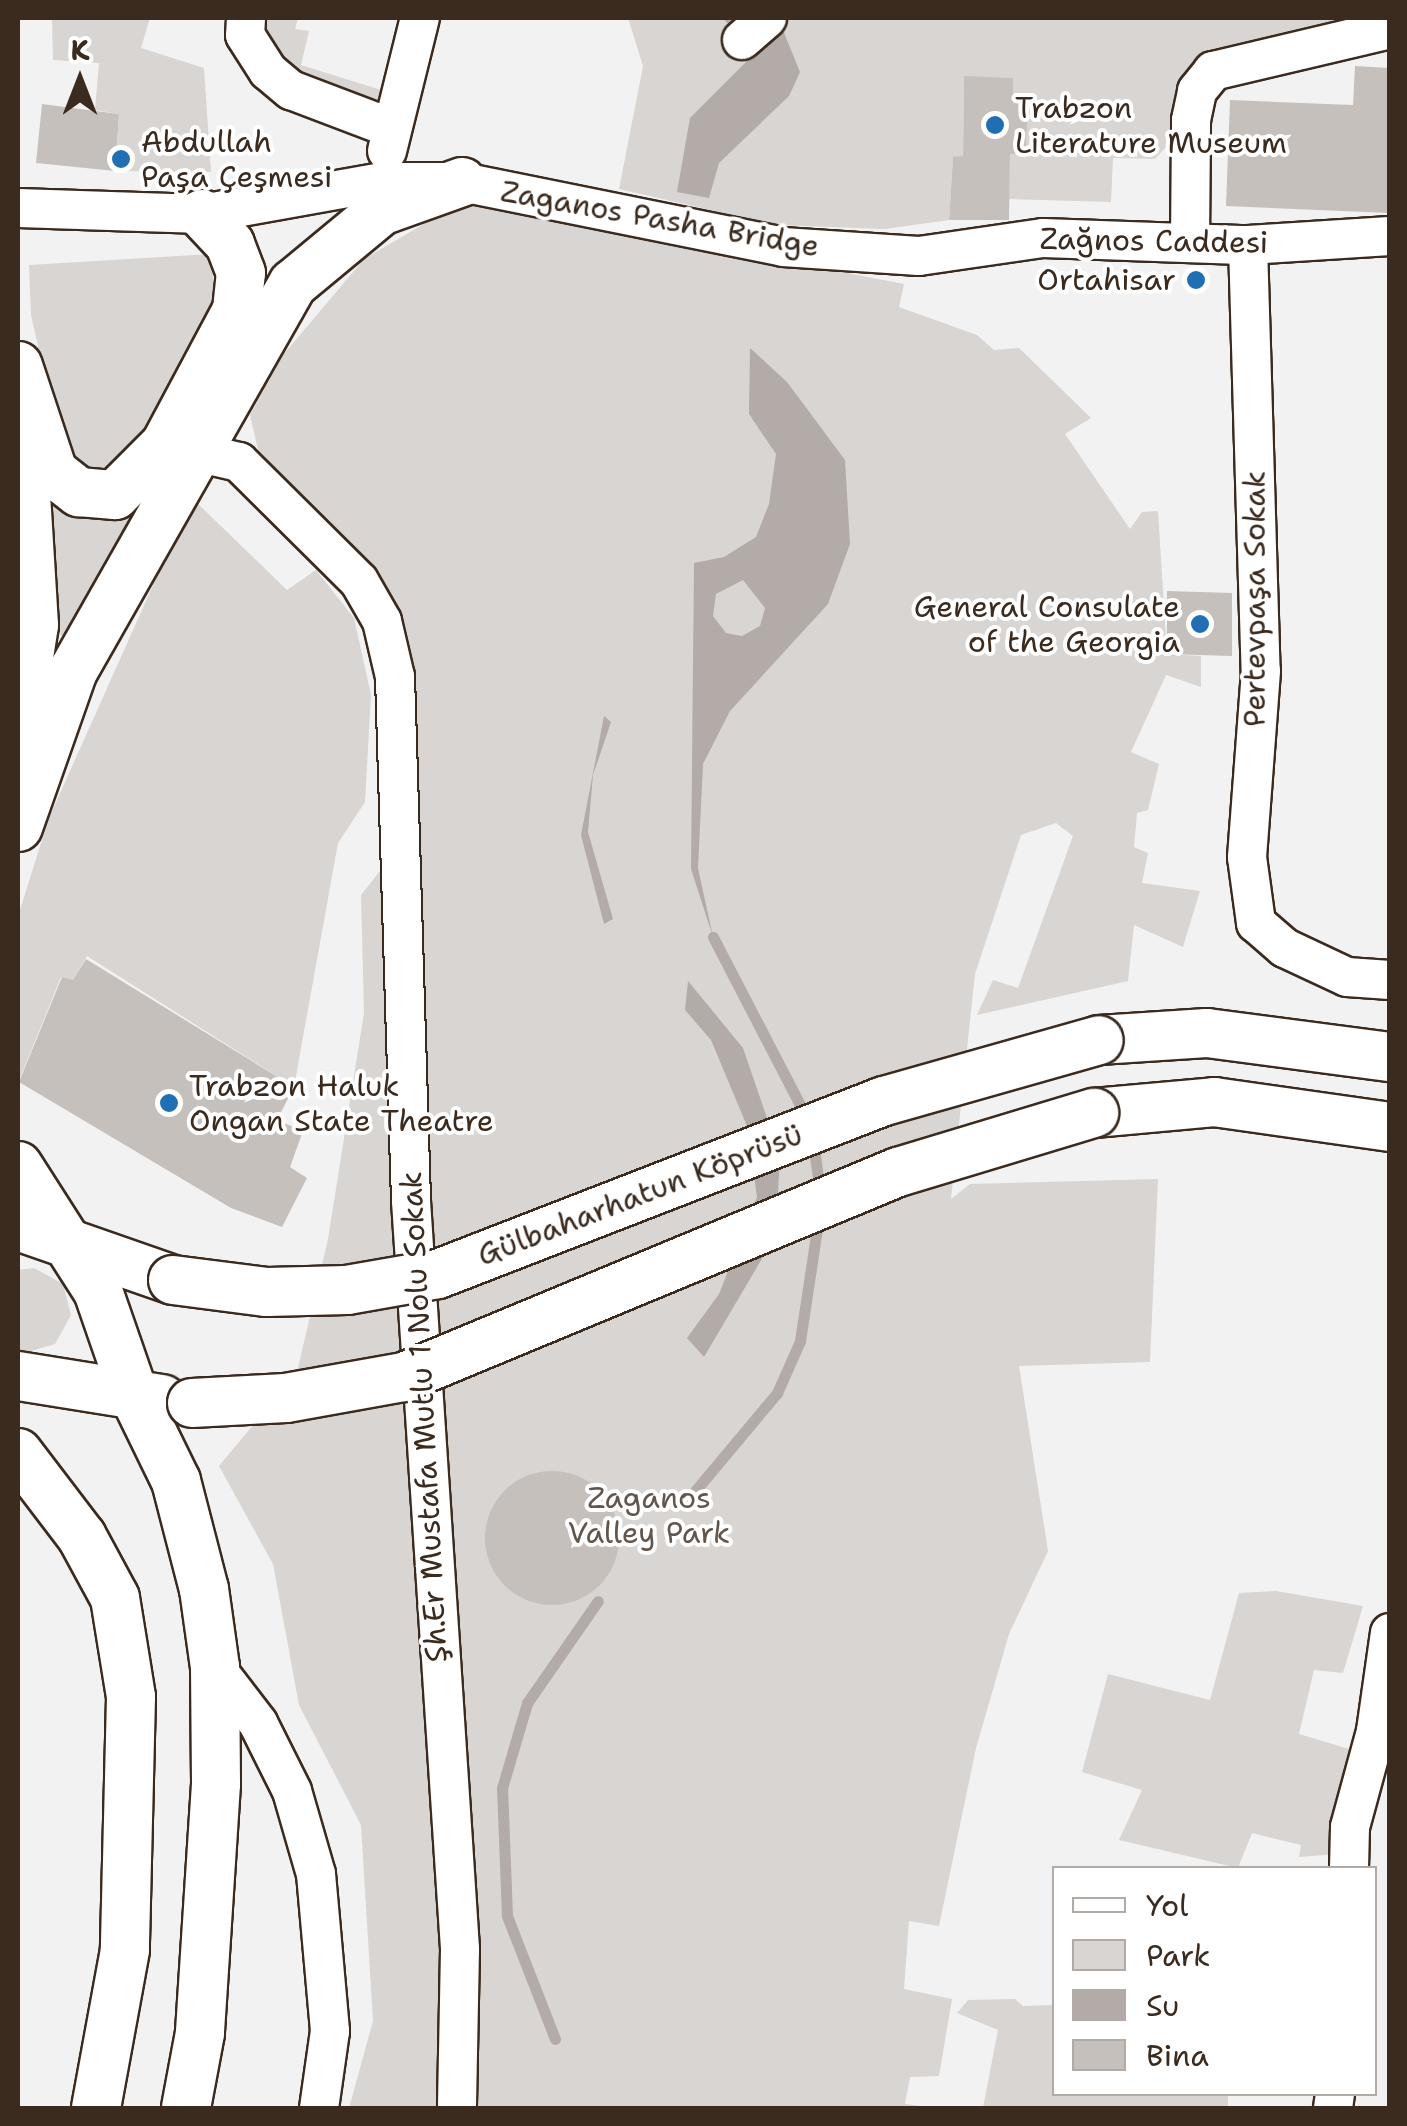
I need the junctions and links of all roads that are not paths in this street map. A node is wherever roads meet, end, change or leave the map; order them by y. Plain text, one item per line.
1 (246, 18) edge
2 (420, 18) edge
3 (1379, 25) edge
4 (391, 128) junction
5 (382, 182) junction
6 (462, 182) junction
7 (18, 208) edge
8 (202, 214) junction
9 (1390, 236) edge
10 (1190, 242) junction
11 (1248, 245) junction
12 (919, 256) joint
13 (18, 363) edge
14 (200, 454) junction
15 (18, 728) edge
16 (18, 826) edge
17 (1390, 980) edge
18 (1390, 1057) edge
19 (1390, 1127) edge
20 (18, 1166) edge
21 (18, 1226) edge
22 (76, 1250) junction
23 (18, 1376) edge
24 (134, 1394) junction
25 (18, 1454) edge
26 (1390, 1633) edge
27 (215, 1667) junction
28 (1349, 1866) edge
29 (96, 2108) edge
30 (186, 2108) edge
31 (319, 2108) edge
32 (457, 2108) edge

1 - 4 street
2 - 4 street
3 - 10 street
4 - 5 street
5 - 6 street, Zaganos Pasha Bridge
5 - 8 street, Zaganos Pasha Bridge
6 - 12 street, Zaganos Pasha Bridge
6 - 14 main road
7 - 8 street, Zaganos Pasha Bridge
8 - 13 main road
9 - 11 street, Zağnos Caddesi
10 - 11 street, Zağnos Caddesi
10 - 12 street, Zağnos Caddesi
11 - 17 street, Pertevpaşa Sokak
13 - 15 main road
14 - 16 main road
14 - 32 street, Şh.Er Mustafa Mutlu 1 Nolu Sokak
18 - 22 main road, Gülbaharhatun Köprüsü, bridge
19 - 24 main road, bridge
20 - 22 main road
21 - 22 main road, Gülbaharhatun Köprüsü
22 - 24 main road
23 - 24 main road
24 - 27 main road
25 - 29 main road
26 - 28 street
27 - 30 main road
27 - 31 street

